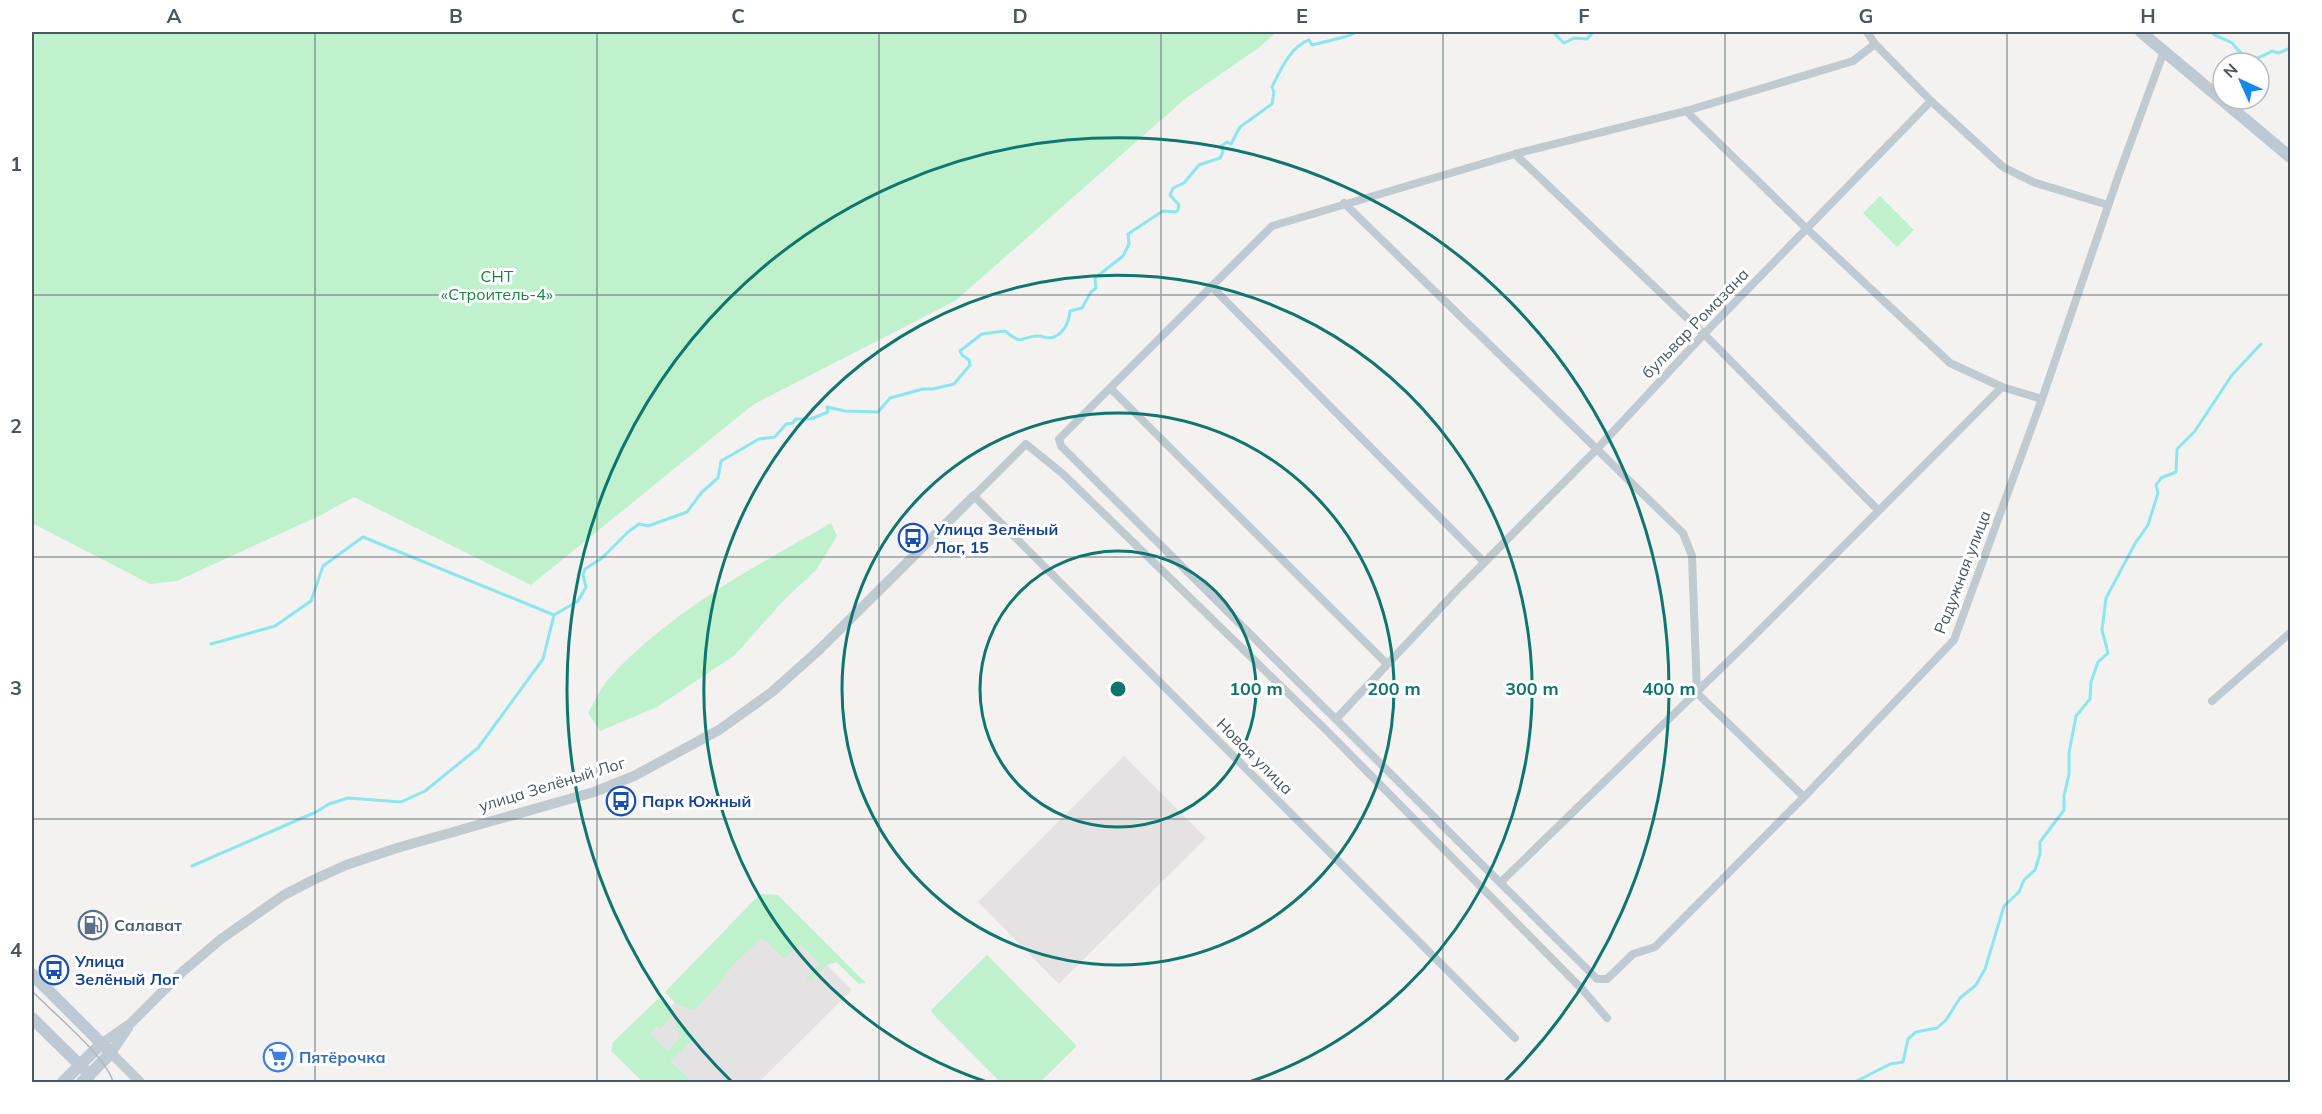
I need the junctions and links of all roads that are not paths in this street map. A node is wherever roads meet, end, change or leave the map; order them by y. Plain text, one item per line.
1 (1868, 32) edge
2 (2141, 32) edge
3 (1875, 44) junction
4 (2164, 51) junction
5 (1931, 101) junction
6 (1686, 111) junction
7 (1515, 154) junction
8 (2290, 157) edge
9 (1344, 203) junction
10 (2108, 206) junction
11 (1807, 229) junction
12 (1211, 286) junction
13 (1704, 334) junction
14 (2002, 387) junction
15 (1110, 388) junction
16 (2042, 399) junction
17 (1597, 449) junction
18 (974, 496) junction
19 (1878, 510) junction
20 (1484, 562) junction
21 (2290, 633) edge
22 (1387, 664) junction
23 (1696, 693) junction
24 (2212, 701) dead end
25 (1336, 718) junction
26 (1804, 797) junction
27 (1501, 882) junction
28 (32, 974) edge
29 (32, 1018) edge
30 (1607, 1018) dead end
31 (131, 1023) junction
32 (1515, 1038) dead end
33 (102, 1044) junction
34 (111, 1053) junction
35 (80, 1066) junction
36 (90, 1080) edge
37 (63, 1083) edge
38 (140, 1083) edge

1 - 3 street
2 - 4 main road
3 - 5 street
3 - 6 street
4 - 8 main road
4 - 10 street, Радужная улица
5 - 10 street
5 - 11 street, бульвар Ромазана
6 - 7 street
6 - 11 street
7 - 9 street
7 - 13 street
9 - 12 street
9 - 17 street
10 - 16 street, Радужная улица
11 - 13 street, бульвар Ромазана
11 - 14 street
12 - 15 street
12 - 20 street
13 - 17 street, бульвар Ромазана
13 - 19 street
14 - 16 street
14 - 19 street
15 - 22 street
15 - 25 street
16 - 26 street, Радужная улица
17 - 20 street, бульвар Ромазана
17 - 23 street
18 - 30 street, улица Зелёный Лог
18 - 31 street, улица Зелёный Лог
18 - 32 street, Новая улица
19 - 23 street
20 - 22 street, бульвар Ромазана
21 - 24 street
22 - 25 street, бульвар Ромазана
23 - 26 street
23 - 27 street
25 - 27 street
26 - 27 street, Радужная улица
28 - 33 main road
29 - 35 main road
31 - 33 street
31 - 34 street
33 - 34 main road
33 - 35 main road
34 - 36 main road
34 - 38 street
35 - 36 main road
35 - 37 main road

